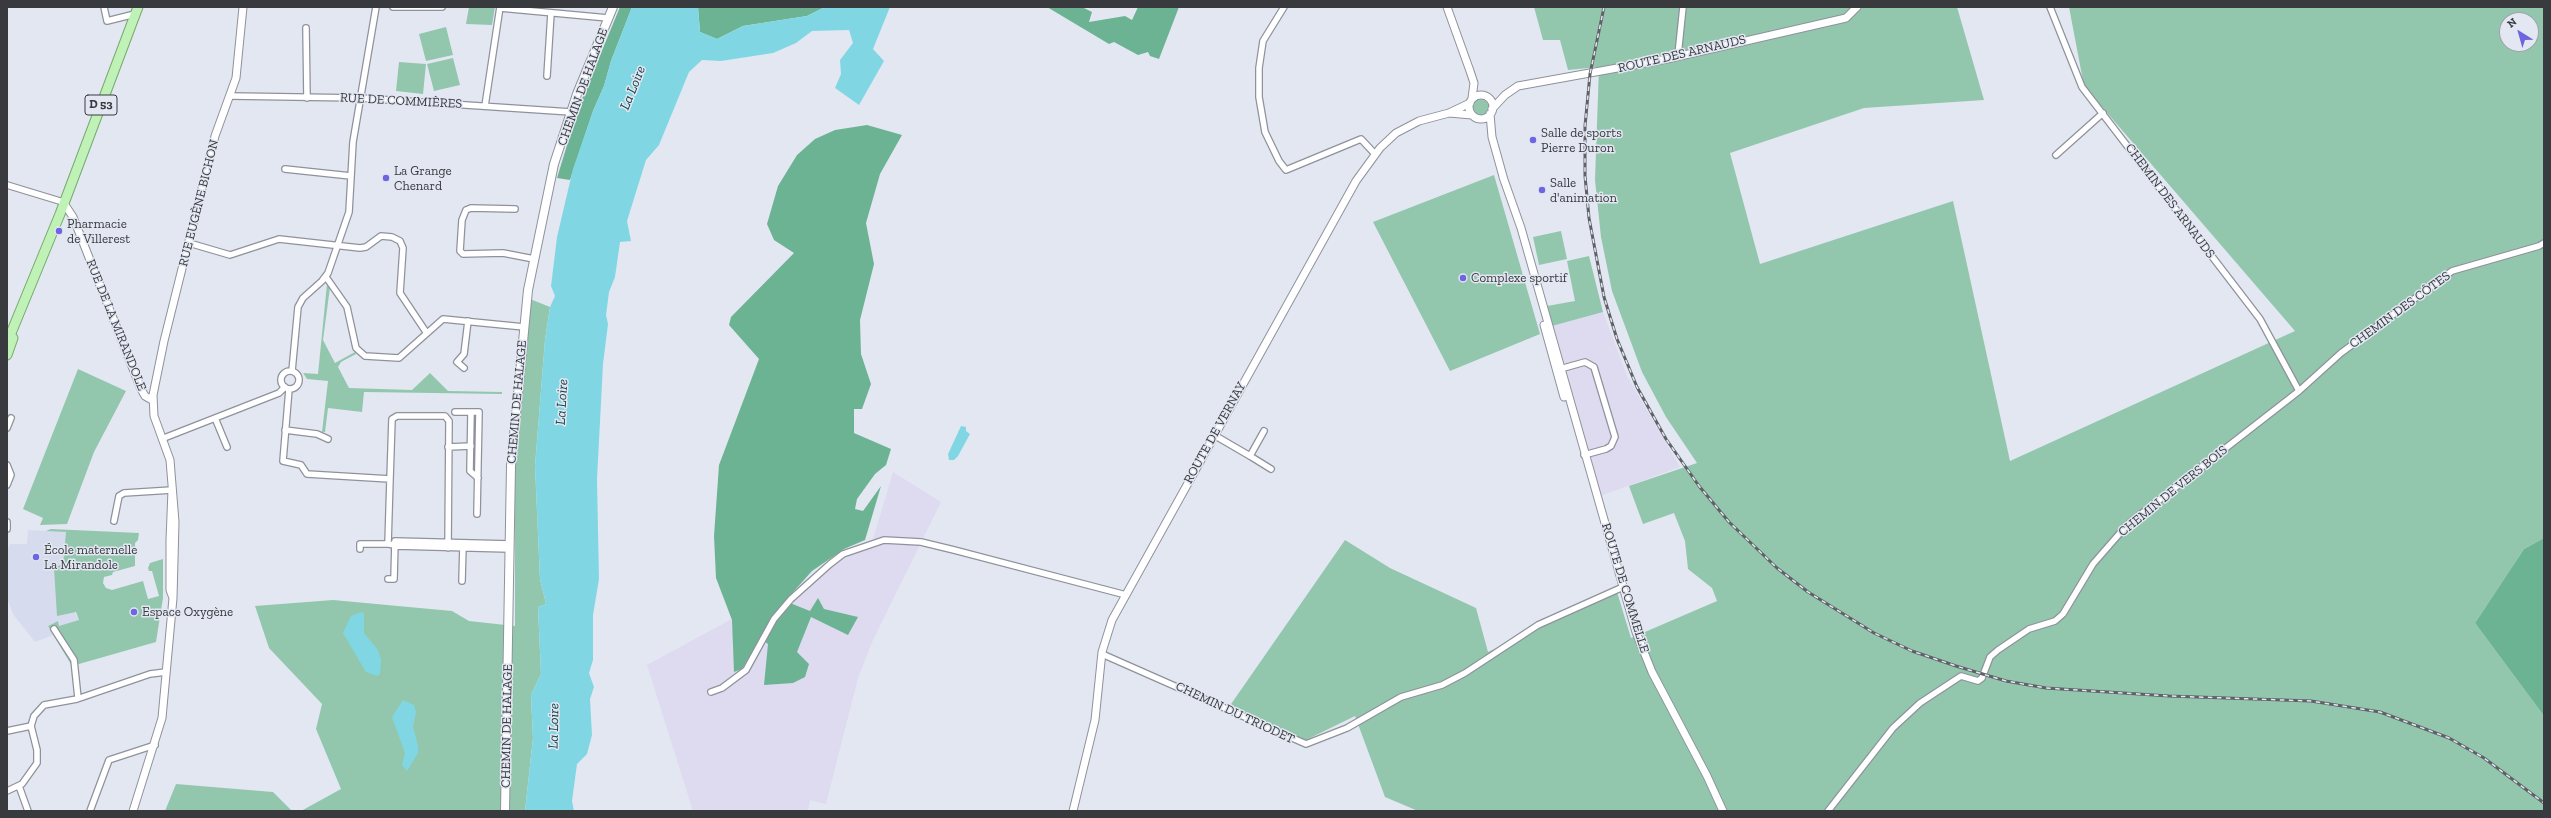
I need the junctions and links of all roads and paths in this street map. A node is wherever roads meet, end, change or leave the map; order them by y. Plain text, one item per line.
1 (104, 7) edge
2 (243, 7) edge
3 (376, 7) edge
4 (393, 7) edge
5 (442, 7) edge
6 (613, 7) edge
7 (1284, 7) edge
8 (1447, 7) edge
9 (1683, 7) edge
10 (1857, 7) edge
11 (2050, 7) edge
12 (500, 8) edge
13 (137, 11) edge
14 (551, 13) junction
15 (608, 18) junction
16 (306, 28) dead end
17 (1678, 55) junction
18 (546, 76) dead end
19 (1474, 83) junction
20 (1505, 95) junction
21 (230, 96) junction
22 (1487, 97) junction
23 (307, 98) junction
24 (360, 98) junction
25 (1471, 101) junction
26 (485, 106) junction
27 (1491, 111) junction
28 (571, 112) junction
29 (1449, 113) junction
30 (2103, 113) junction
31 (1472, 115) junction
32 (1480, 119) junction
33 (1492, 137) junction
34 (1375, 154) junction
35 (2056, 155) dead end
36 (285, 169) dead end
37 (351, 176) junction
38 (1503, 177) junction
39 (7, 185) edge
40 (63, 202) junction
41 (515, 209) dead end
42 (189, 243) junction
43 (2544, 243) edge
44 (338, 245) junction
45 (534, 259) junction
46 (326, 277) junction
47 (468, 321) junction
48 (524, 327) junction
49 (426, 332) junction
50 (9, 340) edge
51 (7, 355) edge
52 (2330, 363) joint
53 (464, 368) dead end
54 (1560, 369) junction
55 (292, 371) junction
56 (287, 388) junction
57 (2299, 391) junction
58 (152, 400) junction
59 (455, 412) dead end
60 (471, 412) junction
61 (11, 418) dead end
62 (215, 418) junction
63 (7, 428) edge
64 (285, 430) junction
65 (1264, 431) dead end
66 (1214, 436) junction
67 (164, 438) junction
68 (328, 439) dead end
69 (471, 446) junction
70 (1582, 446) junction
71 (226, 447) dead end
72 (448, 447) junction
73 (1584, 455) junction
74 (1250, 456) junction
75 (7, 464) edge
76 (1271, 469) dead end
77 (478, 478) junction
78 (390, 479) junction
79 (7, 484) edge
80 (172, 490) junction
81 (477, 514) dead end
82 (114, 521) dead end
83 (7, 522) edge
84 (7, 529) edge
85 (388, 544) junction
86 (395, 544) junction
87 (448, 545) junction
88 (463, 545) junction
89 (510, 546) junction
90 (360, 549) dead end
91 (388, 579) dead end
92 (462, 580) dead end
93 (1623, 587) junction
94 (1126, 595) junction
95 (54, 629) dead end
96 (1102, 654) junction
97 (166, 672) junction
98 (711, 692) dead end
99 (78, 698) junction
100 (31, 726) junction
101 (7, 731) edge
102 (156, 745) junction
103 (19, 786) junction
104 (7, 790) edge
105 (28, 811) edge
106 (90, 811) edge
107 (133, 811) edge
108 (505, 811) edge
109 (1074, 811) edge
110 (1723, 811) edge
111 (1828, 811) edge

1 - 13 street
2 - 21 street, RUE EUGÈNE BICHON
3 - 24 street
4 - 5 street
6 - 15 main road, CHEMIN DE HALAGE
7 - 34 street
8 - 19 street
9 - 17 street
10 - 17 street, ROUTE DES ARNAUDS
11 - 30 street, CHEMIN DES ARNAUDS
12 - 14 street
12 - 26 street
13 - 40 main road, D 53
14 - 15 street
14 - 18 street
15 - 28 main road, CHEMIN DE HALAGE
16 - 23 street
17 - 20 street, ROUTE DES ARNAUDS
19 - 22 street
19 - 25 street
20 - 22 street, ROUTE DES ARNAUDS
20 - 27 street, ROUTE DES ARNAUDS
21 - 23 street, RUE DE COMMIÈRES
21 - 42 street, RUE EUGÈNE BICHON
22 - 25 street
22 - 27 street
23 - 24 street, RUE DE COMMIÈRES
24 - 26 street, RUE DE COMMIÈRES
24 - 37 street
25 - 29 street, ROUTE DE VERNAY
25 - 31 street
26 - 28 street, RUE DE COMMIÈRES
27 - 32 street
27 - 33 street, ROUTE DE COMMELLE
28 - 45 main road, CHEMIN DE HALAGE
29 - 31 street, ROUTE DE VERNAY
29 - 34 street, ROUTE DE VERNAY
30 - 35 street
30 - 57 street, CHEMIN DES ARNAUDS
31 - 32 street
32 - 33 street, ROUTE DE COMMELLE
33 - 38 street, ROUTE DE COMMELLE
34 - 66 street, ROUTE DE VERNAY
36 - 37 street
37 - 44 street
38 - 54 street, ROUTE DE COMMELLE
38 - 70 street, ROUTE DE COMMELLE
39 - 40 street
40 - 50 main road, D 53
40 - 58 street, RUE DE LA MIRANDOLE
41 - 45 street
42 - 44 street
42 - 58 street, RUE EUGÈNE BICHON
43 - 52 street, CHEMIN DES CÔTES
44 - 46 street
44 - 49 street
45 - 48 main road, CHEMIN DE HALAGE
46 - 49 street
46 - 55 street
47 - 48 street
47 - 49 street
47 - 53 street
48 - 89 main road, CHEMIN DE HALAGE
50 - 51 main road, D 53
52 - 57 street, CHEMIN DE VERS BOIS
54 - 70 street, ROUTE DE COMMELLE
54 - 73 street
55 - 56 street
55 - 56 street
56 - 62 street
56 - 64 street
57 - 111 street, CHEMIN DE VERS BOIS
58 - 67 street
59 - 60 street
60 - 69 street
60 - 77 street
61 - 63 street
62 - 67 street
62 - 71 street
64 - 68 street
64 - 78 street
65 - 74 street
66 - 74 street
66 - 94 street, ROUTE DE VERNAY
67 - 80 street
69 - 72 street
69 - 77 street
70 - 73 street, ROUTE DE COMMELLE
72 - 78 street
72 - 87 street
73 - 93 street, ROUTE DE COMMELLE
74 - 76 street
75 - 79 street
77 - 81 street
78 - 85 street
80 - 82 street
80 - 97 street
83 - 84 street
85 - 86 street
85 - 90 street
86 - 87 street
86 - 91 street
87 - 88 street
88 - 89 street
88 - 92 street
89 - 108 main road, CHEMIN DE HALAGE
93 - 96 street, CHEMIN DU TRIODET
93 - 110 street, ROUTE DE COMMELLE
94 - 96 street, ROUTE DE VERNAY
94 - 98 street
95 - 99 street
96 - 109 street, ROUTE DE VERNAY
97 - 99 street
97 - 102 street
99 - 100 street
100 - 101 street
100 - 103 street
102 - 106 street
102 - 107 street
103 - 104 street
103 - 105 street

